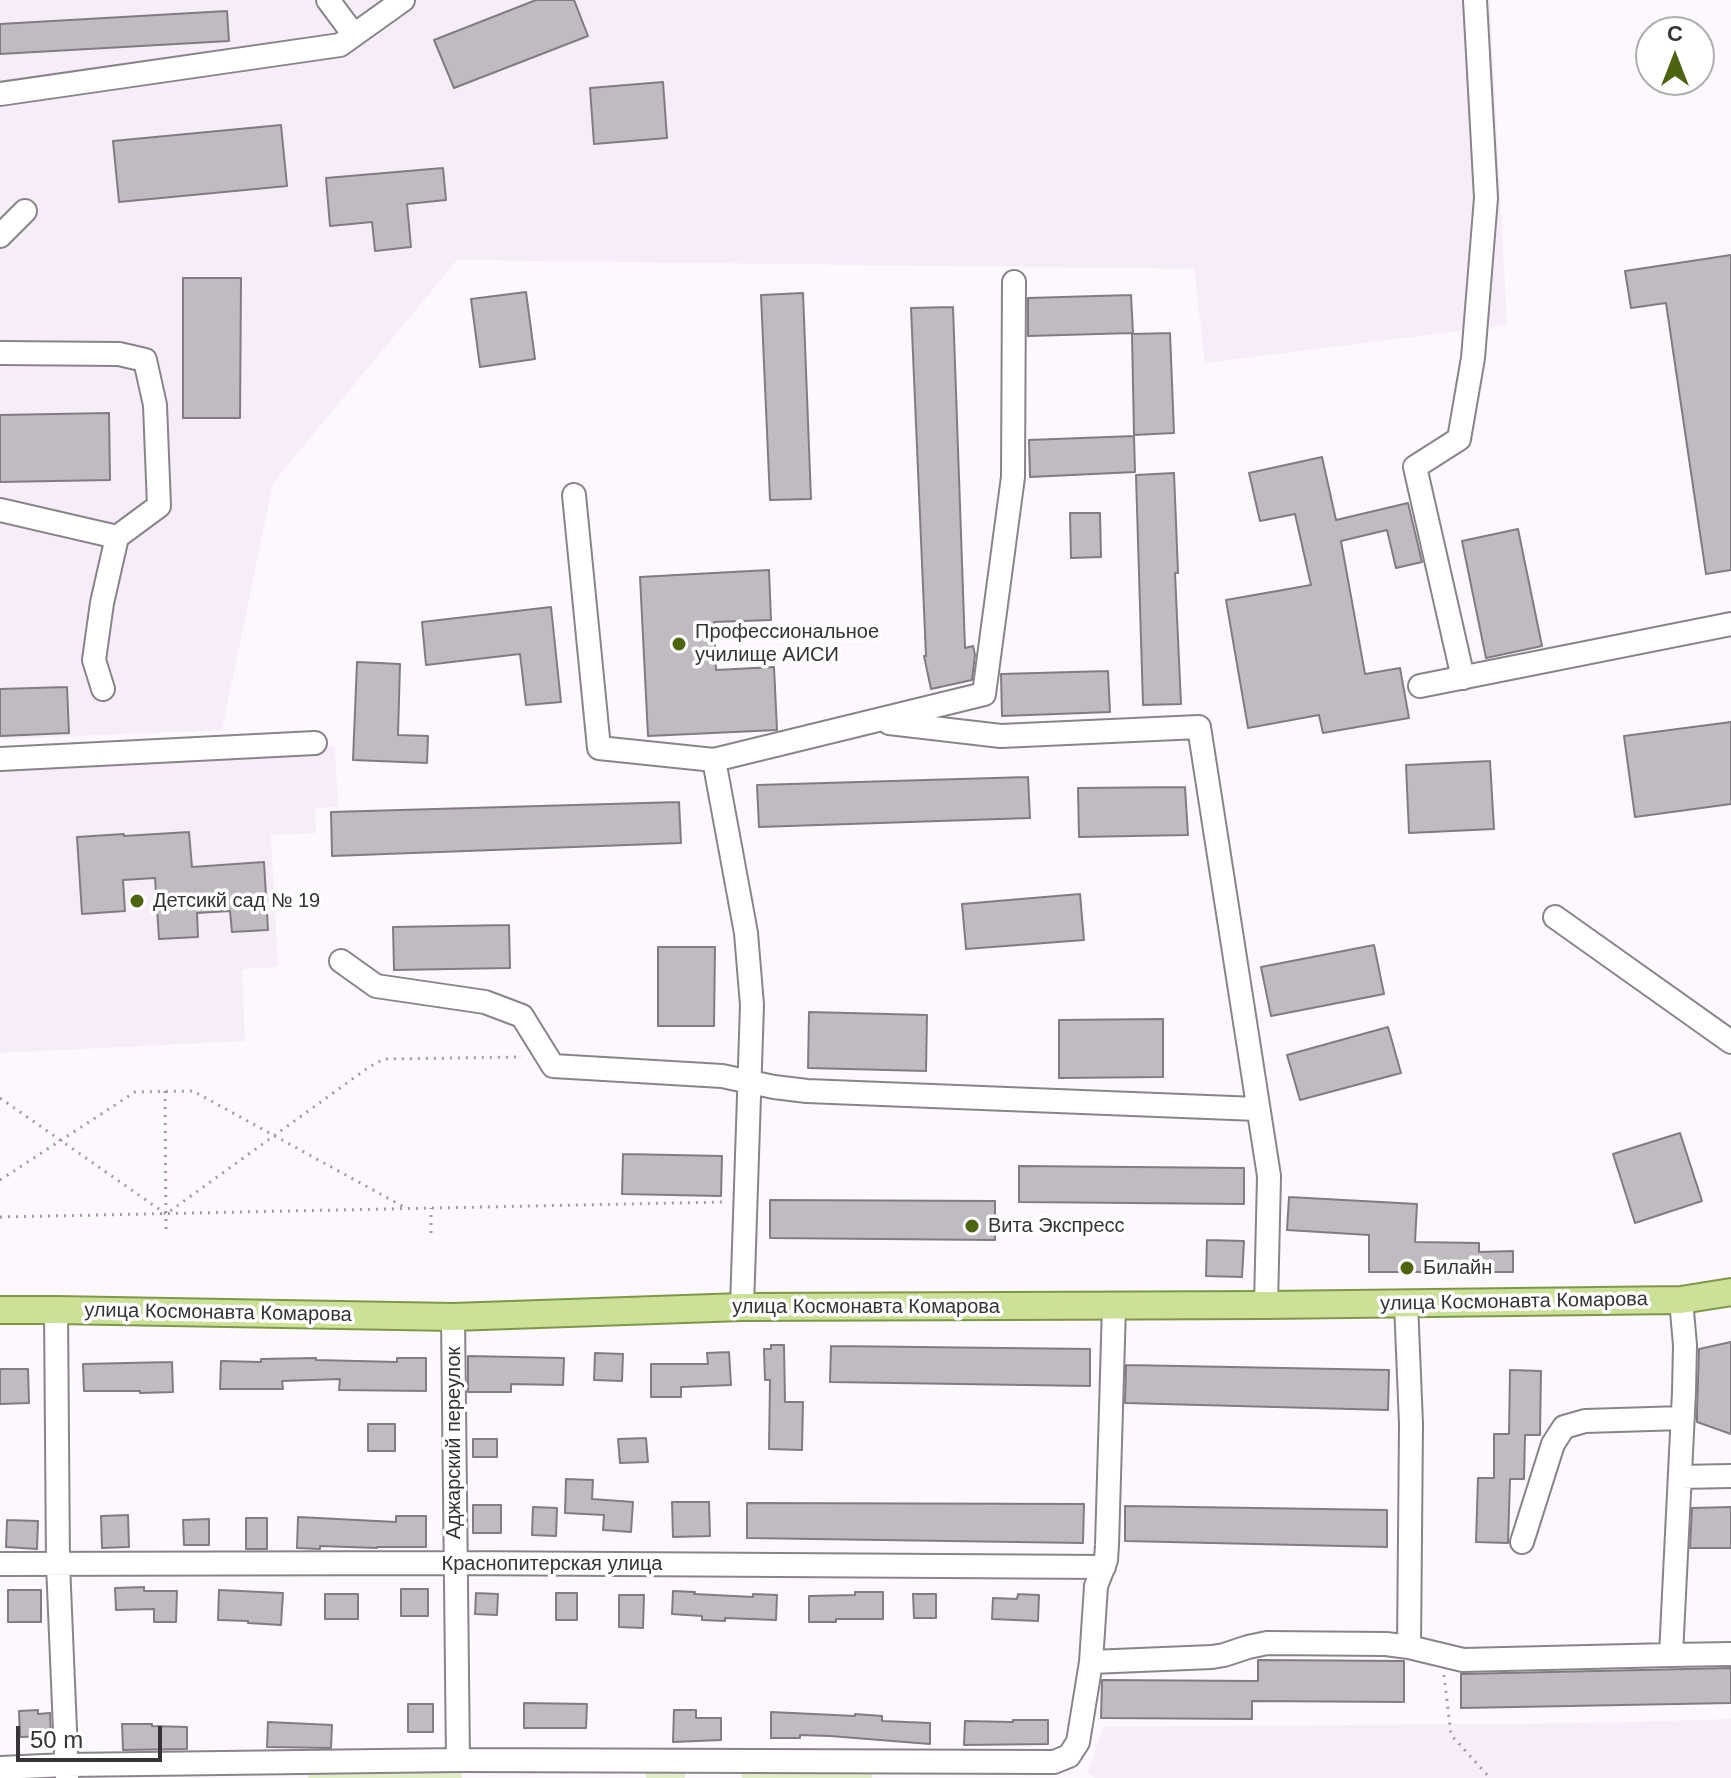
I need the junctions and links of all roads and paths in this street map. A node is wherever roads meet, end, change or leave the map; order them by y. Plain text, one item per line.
1 (328, 0) edge
2 (403, 0) edge
3 (1475, 0) edge
4 (354, 35) junction
5 (0, 94) edge
6 (25, 211) dead end
7 (0, 236) edge
8 (1014, 282) dead end
9 (0, 353) edge
10 (574, 495) dead end
11 (0, 510) edge
12 (117, 537) junction
13 (1731, 624) edge
14 (1463, 678) junction
15 (1420, 686) dead end
16 (103, 689) dead end
17 (872, 721) junction
18 (315, 743) dead end
19 (0, 759) edge
20 (714, 760) junction
21 (1555, 917) dead end
22 (341, 961) dead end
23 (1731, 1042) edge
24 (547, 1056) junction
25 (749, 1081) junction
26 (165, 1091) junction
27 (0, 1098) edge
28 (1257, 1109) junction
29 (274, 1135) junction
30 (61, 1140) junction
31 (0, 1180) edge
32 (745, 1202) junction
33 (431, 1208) junction
34 (407, 1209) junction
35 (166, 1214) junction
36 (0, 1217) edge
37 (166, 1233) dead end
38 (431, 1233) dead end
39 (1731, 1292) edge
40 (1681, 1300) junction
41 (1406, 1303) junction
42 (1266, 1305) junction
43 (1114, 1306) junction
44 (742, 1307) junction
45 (0, 1310) edge
46 (56, 1310) junction
47 (453, 1317) junction
48 (1683, 1418) junction
49 (1731, 1476) edge
50 (1680, 1477) junction
51 (1522, 1542) dead end
52 (455, 1563) junction
53 (0, 1564) edge
54 (58, 1564) junction
55 (1104, 1567) junction
56 (1409, 1647) junction
57 (1731, 1654) edge
58 (1671, 1655) junction
59 (1442, 1656) junction
60 (1091, 1662) junction
61 (458, 1760) junction
62 (0, 1768) edge
63 (66, 1772) edge
64 (1490, 1778) edge

1 - 4 street
2 - 4 street
3 - 14 street
4 - 5 street
6 - 7 street
8 - 17 street
9 - 12 street
10 - 20 street
11 - 12 street
12 - 16 street
13 - 14 street
14 - 15 street
17 - 20 street
17 - 28 street
18 - 19 street
20 - 25 street
21 - 23 street
22 - 24 street
24 - 25 street
24 - 29 path
25 - 28 street
25 - 32 street
26 - 29 path
26 - 30 path
26 - 35 path
27 - 30 path
28 - 42 street
29 - 34 path
29 - 35 path
30 - 31 path
30 - 35 path
32 - 33 path
32 - 44 street
33 - 34 path
33 - 38 path
34 - 35 path
35 - 36 path
35 - 37 path
39 - 40 main road, улица Космонавта Комарова
40 - 41 main road, улица Космонавта Комарова
40 - 48 street
41 - 42 main road, улица Космонавта Комарова
41 - 56 street
42 - 43 main road, улица Космонавта Комарова
43 - 44 main road, улица Космонавта Комарова
43 - 55 street
44 - 47 main road, улица Космонавта Комарова
45 - 46 main road, улица Космонавта Комарова
46 - 47 main road, улица Космонавта Комарова
46 - 54 street
47 - 52 street, Аджарский переулок
48 - 50 street
48 - 51 street
49 - 50 street
50 - 58 street
52 - 54 street, Краснопитерская улица
52 - 55 street, Краснопитерская улица
52 - 61 street, Аджарский переулок
53 - 54 street, Краснопитерская улица
54 - 63 street
55 - 60 street
56 - 59 street
56 - 60 street
57 - 58 street
58 - 59 street
59 - 64 path
60 - 61 street
61 - 63 street
62 - 63 street

